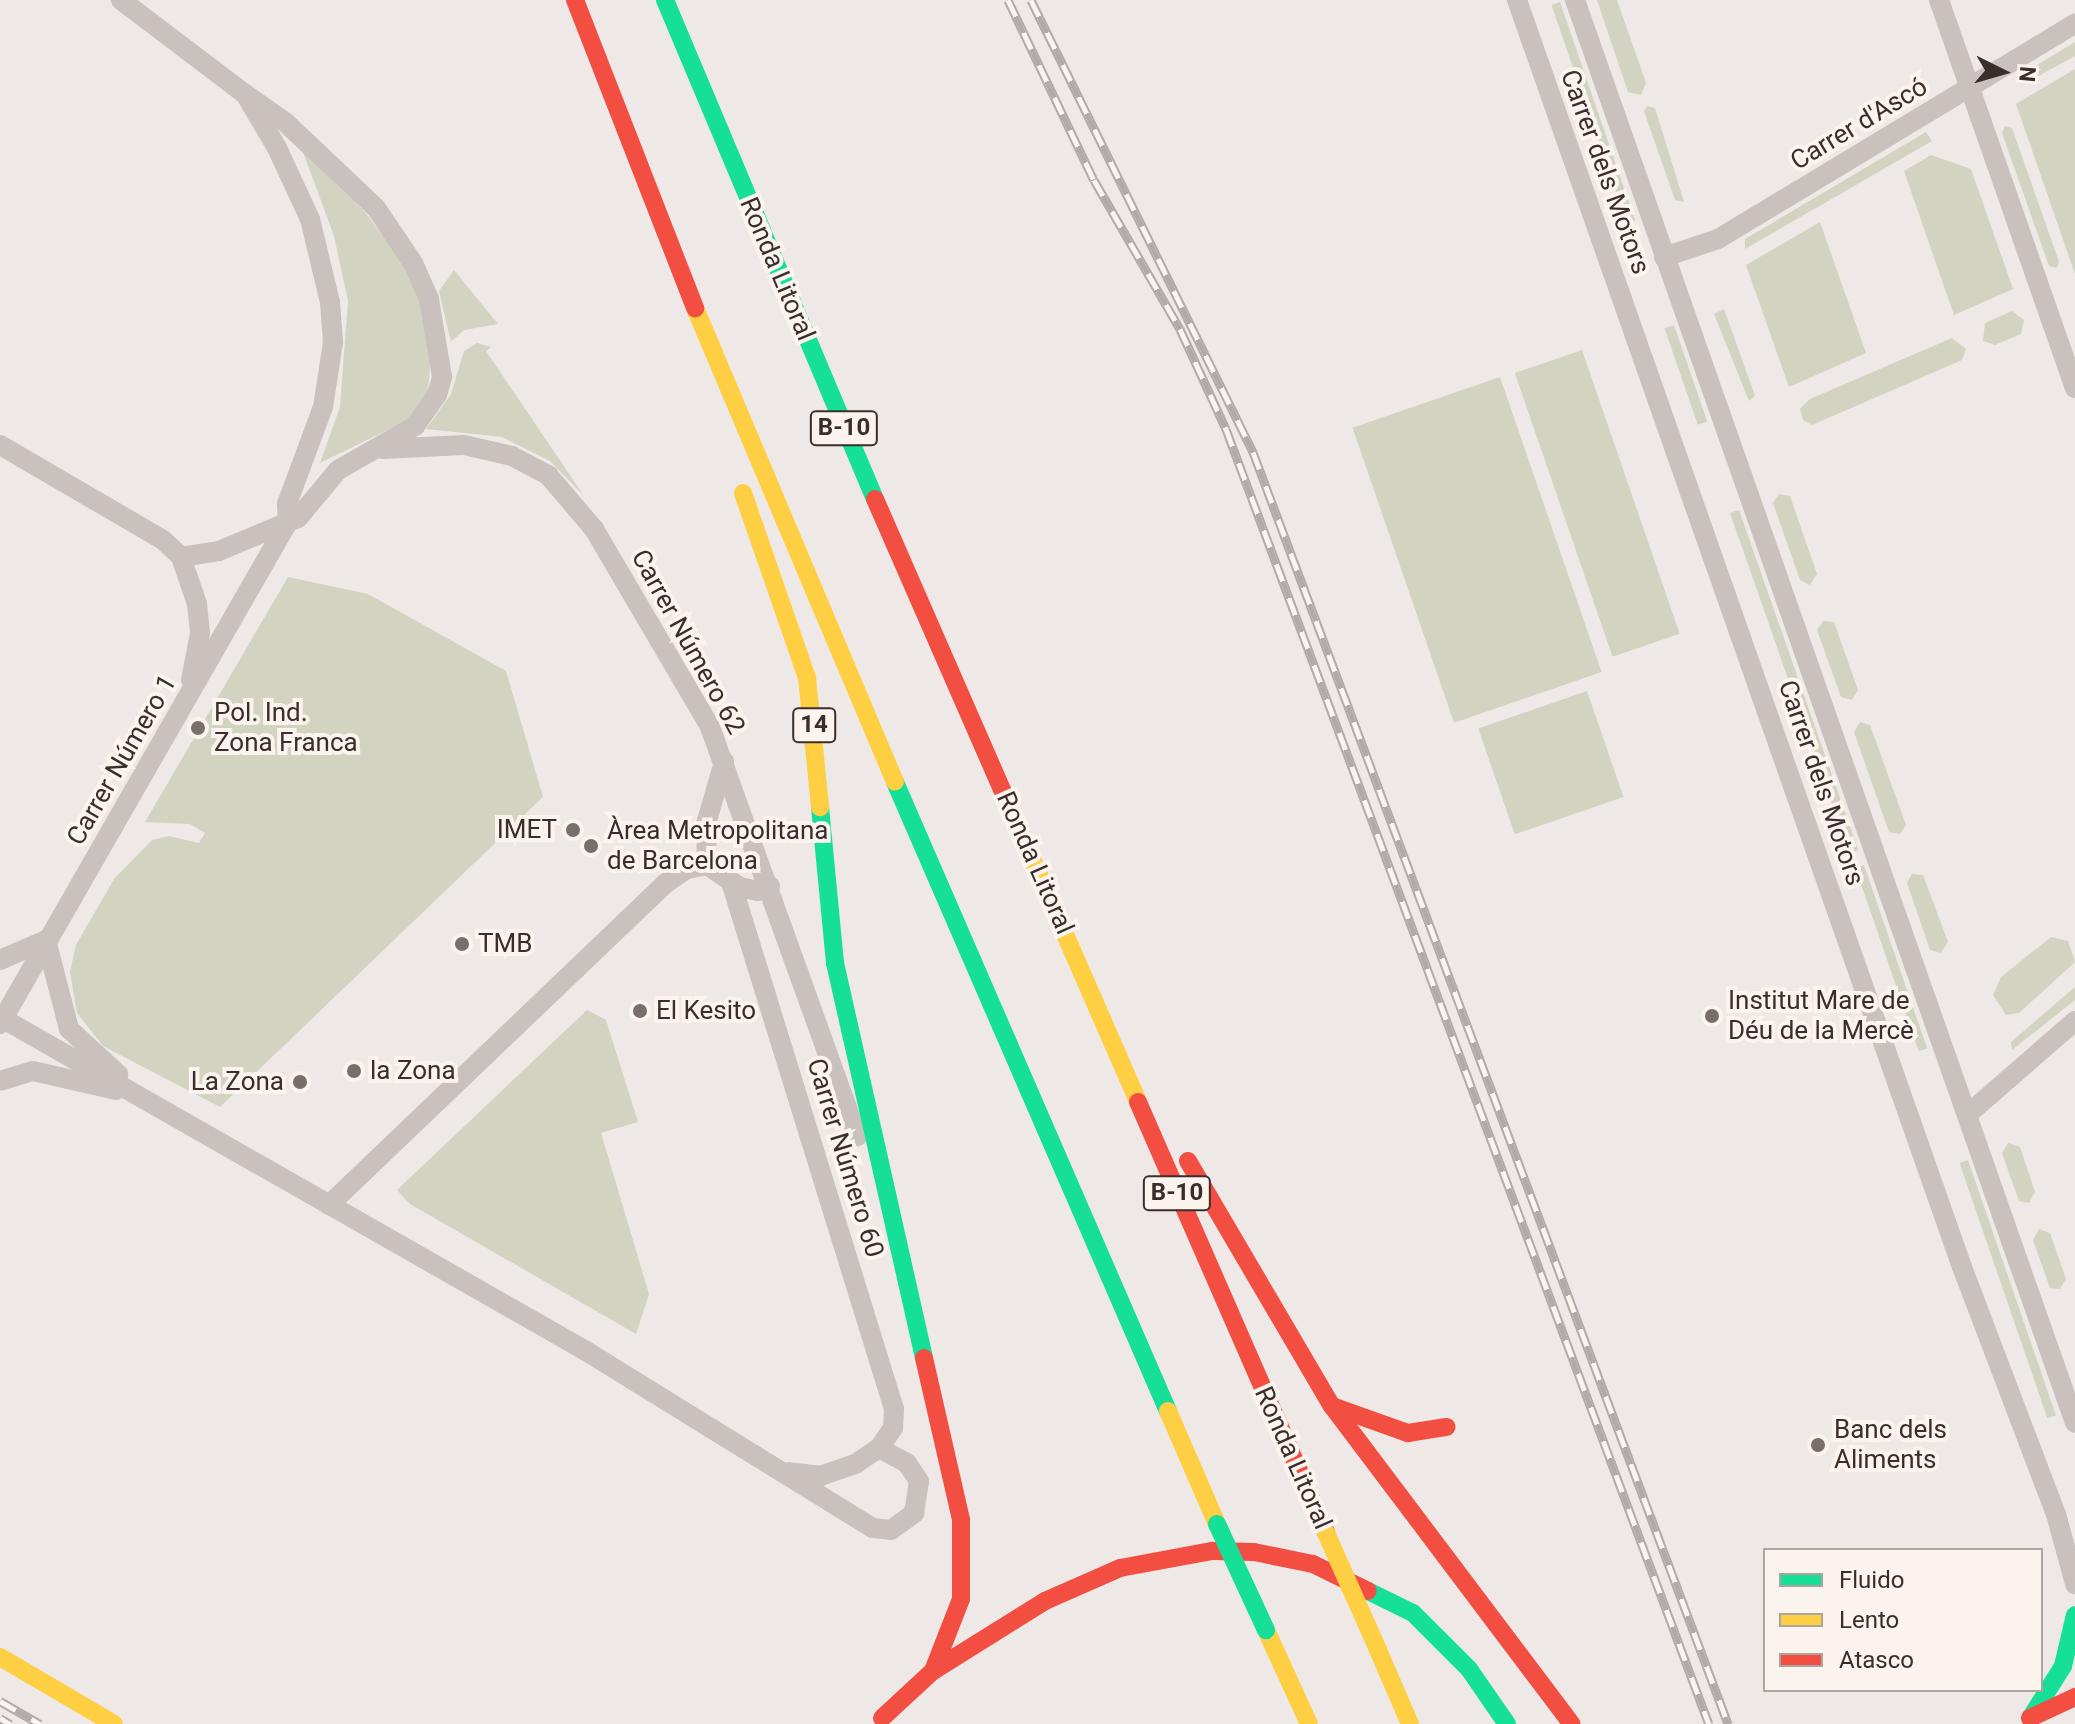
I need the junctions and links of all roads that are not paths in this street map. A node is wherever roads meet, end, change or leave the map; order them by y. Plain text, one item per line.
1 (121, 0) edge
2 (575, 0) edge
3 (665, 0) edge
4 (1517, 0) edge
5 (1575, 0) edge
6 (1939, 0) edge
7 (2075, 24) edge
8 (1969, 87) junction
9 (245, 94) junction
10 (626, 138) junction
11 (1664, 257) junction
12 (2068, 346) edge
13 (2075, 388) edge
14 (711, 397) dead end
15 (0, 445) edge
16 (382, 449) junction
17 (734, 468) dead end
18 (288, 522) junction
19 (181, 557) junction
20 (182, 711) junction
21 (724, 762) junction
22 (1031, 852) junction
23 (707, 865) junction
24 (731, 882) junction
25 (770, 886) junction
26 (46, 940) junction
27 (0, 960) edge
28 (1, 1020) edge
29 (2075, 1021) edge
30 (0, 1081) edge
31 (145, 1098) junction
32 (1968, 1114) junction
33 (329, 1205) junction
34 (915, 1332) junction
35 (1332, 1406) junction
36 (2075, 1423) edge
37 (1447, 1427) dead end
38 (879, 1448) junction
39 (789, 1472) junction
40 (2075, 1584) edge
41 (2075, 1615) edge
42 (0, 1657) edge
43 (933, 1671) junction
44 (2075, 1697) edge
45 (2024, 1720) edge
46 (878, 1722) edge
47 (114, 1724) edge
48 (1309, 1724) edge
49 (1410, 1724) edge
50 (1507, 1724) edge
51 (1572, 1724) edge

1 - 9 street, Carrer Número 62
2 - 10 main road
3 - 22 main road, Ronda Litoral / B-10
4 - 40 street, Carrer dels Motors
5 - 11 street, Carrer dels Motors
6 - 8 street
7 - 8 street, Carrer d'Ascó
8 - 11 street, Carrer d'Ascó
8 - 12 street
9 - 16 street, Carrer Número 62
9 - 18 street, Carrer Número 62
10 - 14 main road
10 - 48 main road, bridge
11 - 32 street, Carrer dels Motors
12 - 13 street
15 - 19 street
16 - 18 street, Carrer Número 62
16 - 21 street, Carrer Número 62
17 - 34 main road, 14
18 - 19 street
18 - 20 street, Carrer Número 1
19 - 20 street
20 - 26 street, Carrer Número 1
21 - 23 street
21 - 25 street, Carrer Número 62
22 - 35 main road
22 - 49 main road, Ronda Litoral / B-10, bridge
23 - 24 street
23 - 33 street
24 - 25 street
24 - 38 street, Carrer Número 60
25 - 34 street, Carrer Número 62
26 - 27 street
26 - 28 street, Carrer Número 1
26 - 31 street
28 - 31 street
29 - 32 street
30 - 31 street
31 - 33 street
32 - 36 street, Carrer dels Motors
33 - 39 street
34 - 43 main road
35 - 37 main road
35 - 51 main road
38 - 39 street
38 - 39 street
41 - 45 main road
42 - 47 main road
43 - 46 main road
43 - 50 main road
44 - 45 main road

